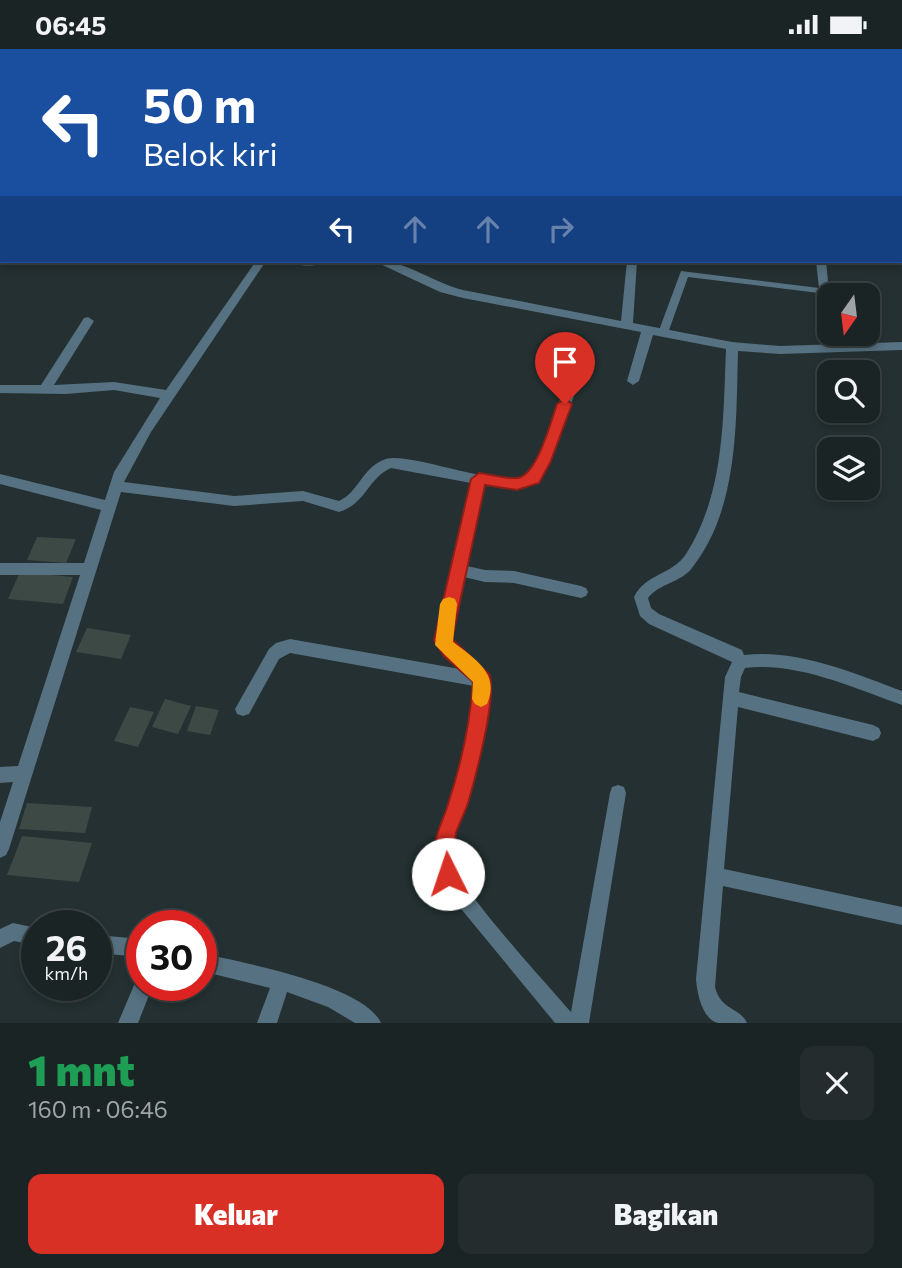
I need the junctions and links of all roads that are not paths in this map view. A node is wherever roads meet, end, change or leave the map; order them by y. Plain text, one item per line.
1 (260, 263) edge
2 (386, 263) edge
3 (632, 263) edge
4 (821, 263) edge
5 (88, 321) dead end
6 (627, 324) junction
7 (648, 330) junction
8 (663, 333) junction
9 (732, 347) junction
10 (902, 347) edge
11 (633, 380) dead end
12 (572, 384) dead end
13 (0, 389) edge
14 (45, 389) junction
15 (169, 395) junction
16 (0, 479) edge
17 (479, 479) junction
18 (116, 486) junction
19 (108, 506) junction
20 (0, 569) edge
21 (89, 569) junction
22 (459, 570) junction
23 (581, 592) dead end
24 (740, 662) junction
25 (482, 680) junction
26 (733, 698) junction
27 (902, 698) edge
28 (243, 709) dead end
29 (873, 733) dead end
30 (24, 774) junction
31 (0, 775) edge
32 (618, 793) dead end
33 (0, 849) edge
34 (713, 875) junction
35 (902, 916) edge
36 (21, 934) edge
37 (0, 939) edge
38 (217, 966) edge
39 (281, 982) junction
40 (137, 1001) edge
41 (712, 1019) edge
42 (128, 1023) edge
43 (267, 1023) edge
44 (372, 1023) edge
45 (568, 1023) edge
46 (579, 1023) edge
47 (737, 1023) edge

1 - 15 street
2 - 6 street
3 - 6 street
4 - 8 lane
5 - 14 street
6 - 7 street
7 - 8 street
7 - 11 street
8 - 9 street
9 - 10 street
9 - 24 street
12 - 17 street
13 - 14 street
14 - 15 street
15 - 18 street
16 - 19 street
17 - 18 street
17 - 22 street
18 - 19 street
19 - 21 street
20 - 21 street
21 - 30 street
22 - 23 street
22 - 25 street
24 - 26 street
24 - 27 street
25 - 28 street
25 - 45 street
26 - 29 street
26 - 34 street
30 - 31 street
30 - 33 street
32 - 46 street
34 - 35 street
34 - 41 street
36 - 37 street
38 - 39 street
39 - 43 street
39 - 44 street
40 - 42 street
41 - 47 street

